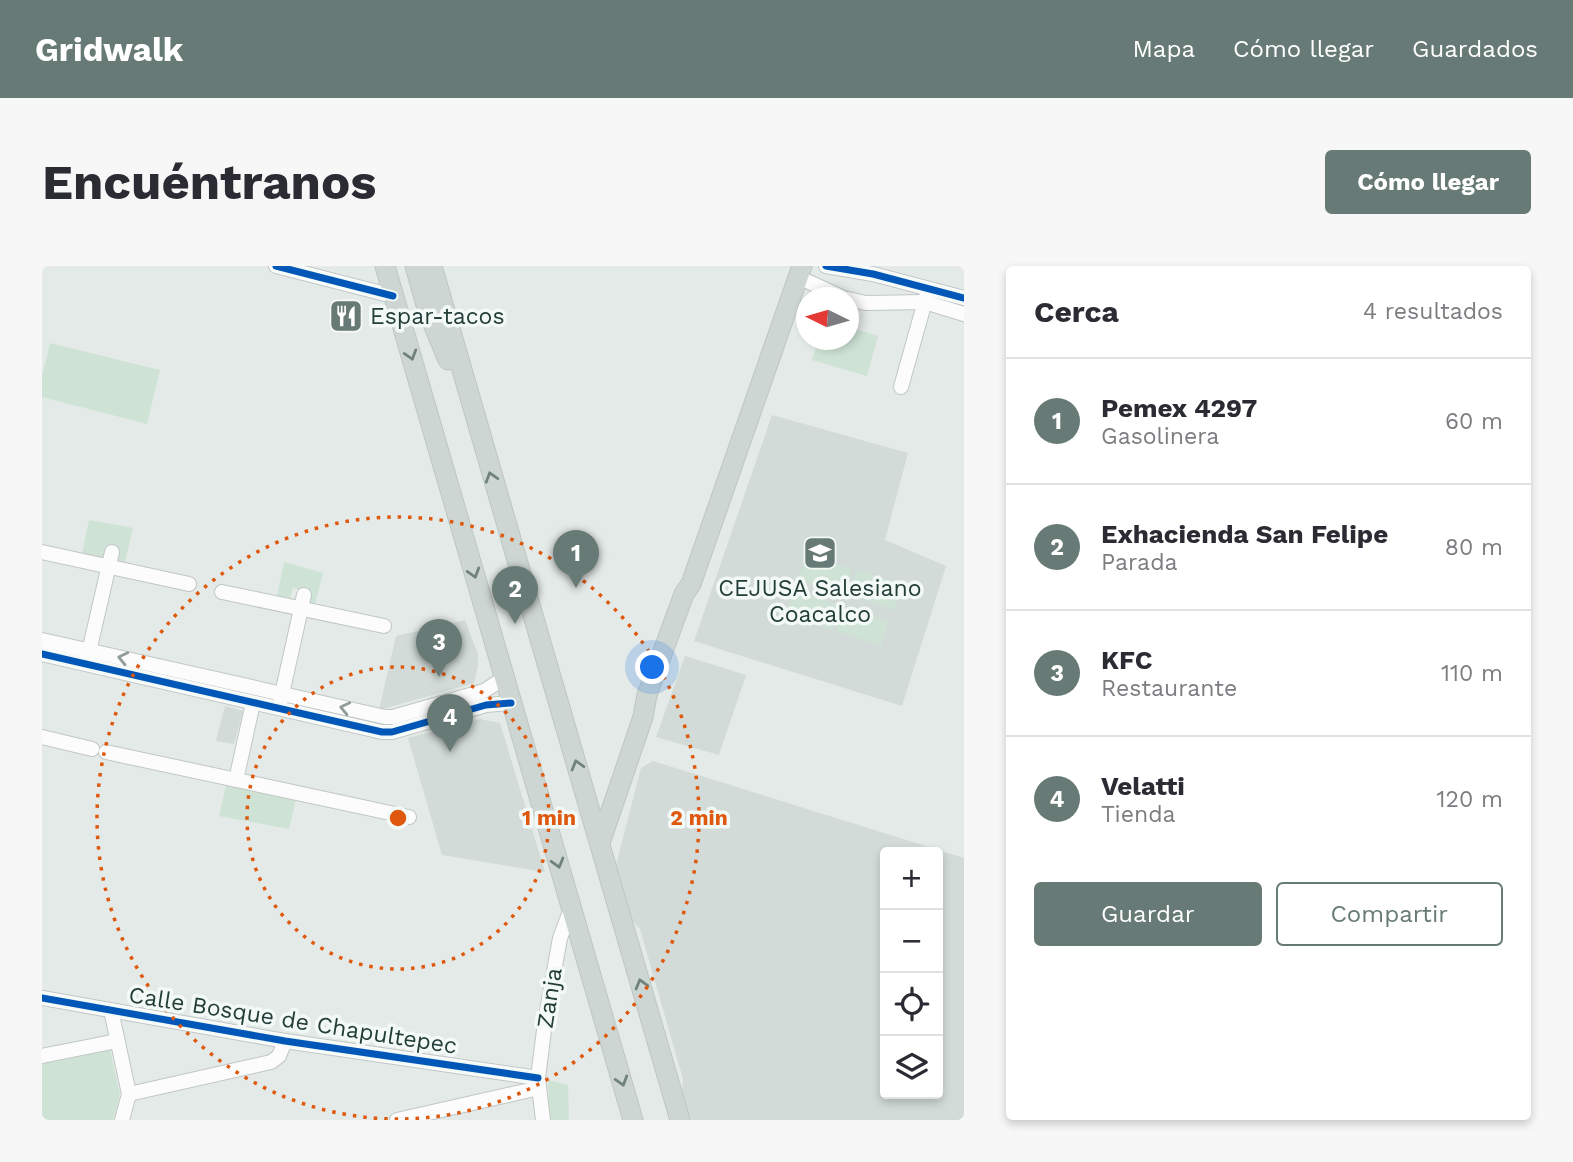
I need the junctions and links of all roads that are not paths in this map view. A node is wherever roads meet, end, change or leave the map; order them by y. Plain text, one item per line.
1 (276, 266) edge
2 (385, 266) edge
3 (415, 266) edge
4 (432, 266) edge
5 (826, 266) edge
6 (800, 272) edge
7 (827, 287) edge
8 (929, 288) junction
9 (393, 296) junction
10 (964, 298) edge
11 (859, 301) edge
12 (925, 302) junction
13 (964, 314) edge
14 (901, 387) dead end
15 (481, 442) junction
16 (42, 552) edge
17 (112, 552) dead end
18 (108, 566) junction
19 (189, 584) dead end
20 (222, 592) dead end
21 (302, 602) junction
22 (384, 626) dead end
23 (42, 640) edge
24 (42, 654) edge
25 (87, 657) junction
26 (504, 678) junction
27 (282, 694) junction
28 (253, 703) junction
29 (511, 703) junction
30 (279, 709) junction
31 (42, 737) edge
32 (236, 780) junction
33 (409, 817) dead end
34 (600, 844) junction
35 (571, 909) junction
36 (42, 998) edge
37 (111, 1010) junction
38 (117, 1041) junction
39 (285, 1041) junction
40 (42, 1056) edge
41 (538, 1083) junction
42 (129, 1094) junction
43 (122, 1120) edge
44 (397, 1120) edge
45 (542, 1120) edge
46 (633, 1120) edge
47 (680, 1120) edge

1 - 9 street
2 - 9 main road
3 - 15 main road
4 - 15 main road
5 - 8 street
6 - 7 street
6 - 34 main road
8 - 10 street
8 - 12 street
9 -> 26 main road
11 - 12 street
12 - 13 street
12 - 14 street
34 -> 15 main road
16 - 18 street
17 - 18 street
18 - 19 street
18 - 25 street
20 - 21 street
21 - 22 street
21 - 27 street
23 - 25 street
24 - 25 street
27 -> 25 street
25 - 28 street
26 -> 27 street
26 - 29 main road
27 - 30 street
28 - 30 street
28 - 32 street
29 - 30 street
29 -> 35 main road
31 - 32 street
32 - 33 street
47 -> 34 main road
35 - 41 street, Zanja
35 -> 46 main road
36 - 37 street, Calle Bosque de Chapultepec
37 - 38 street
37 - 39 street, Calle Bosque de Chapultepec
38 - 40 street
38 - 42 street
39 - 41 street, Calle Bosque de Chapultepec
39 - 42 street
41 - 44 street
41 - 45 street, Zanja
42 - 43 street

